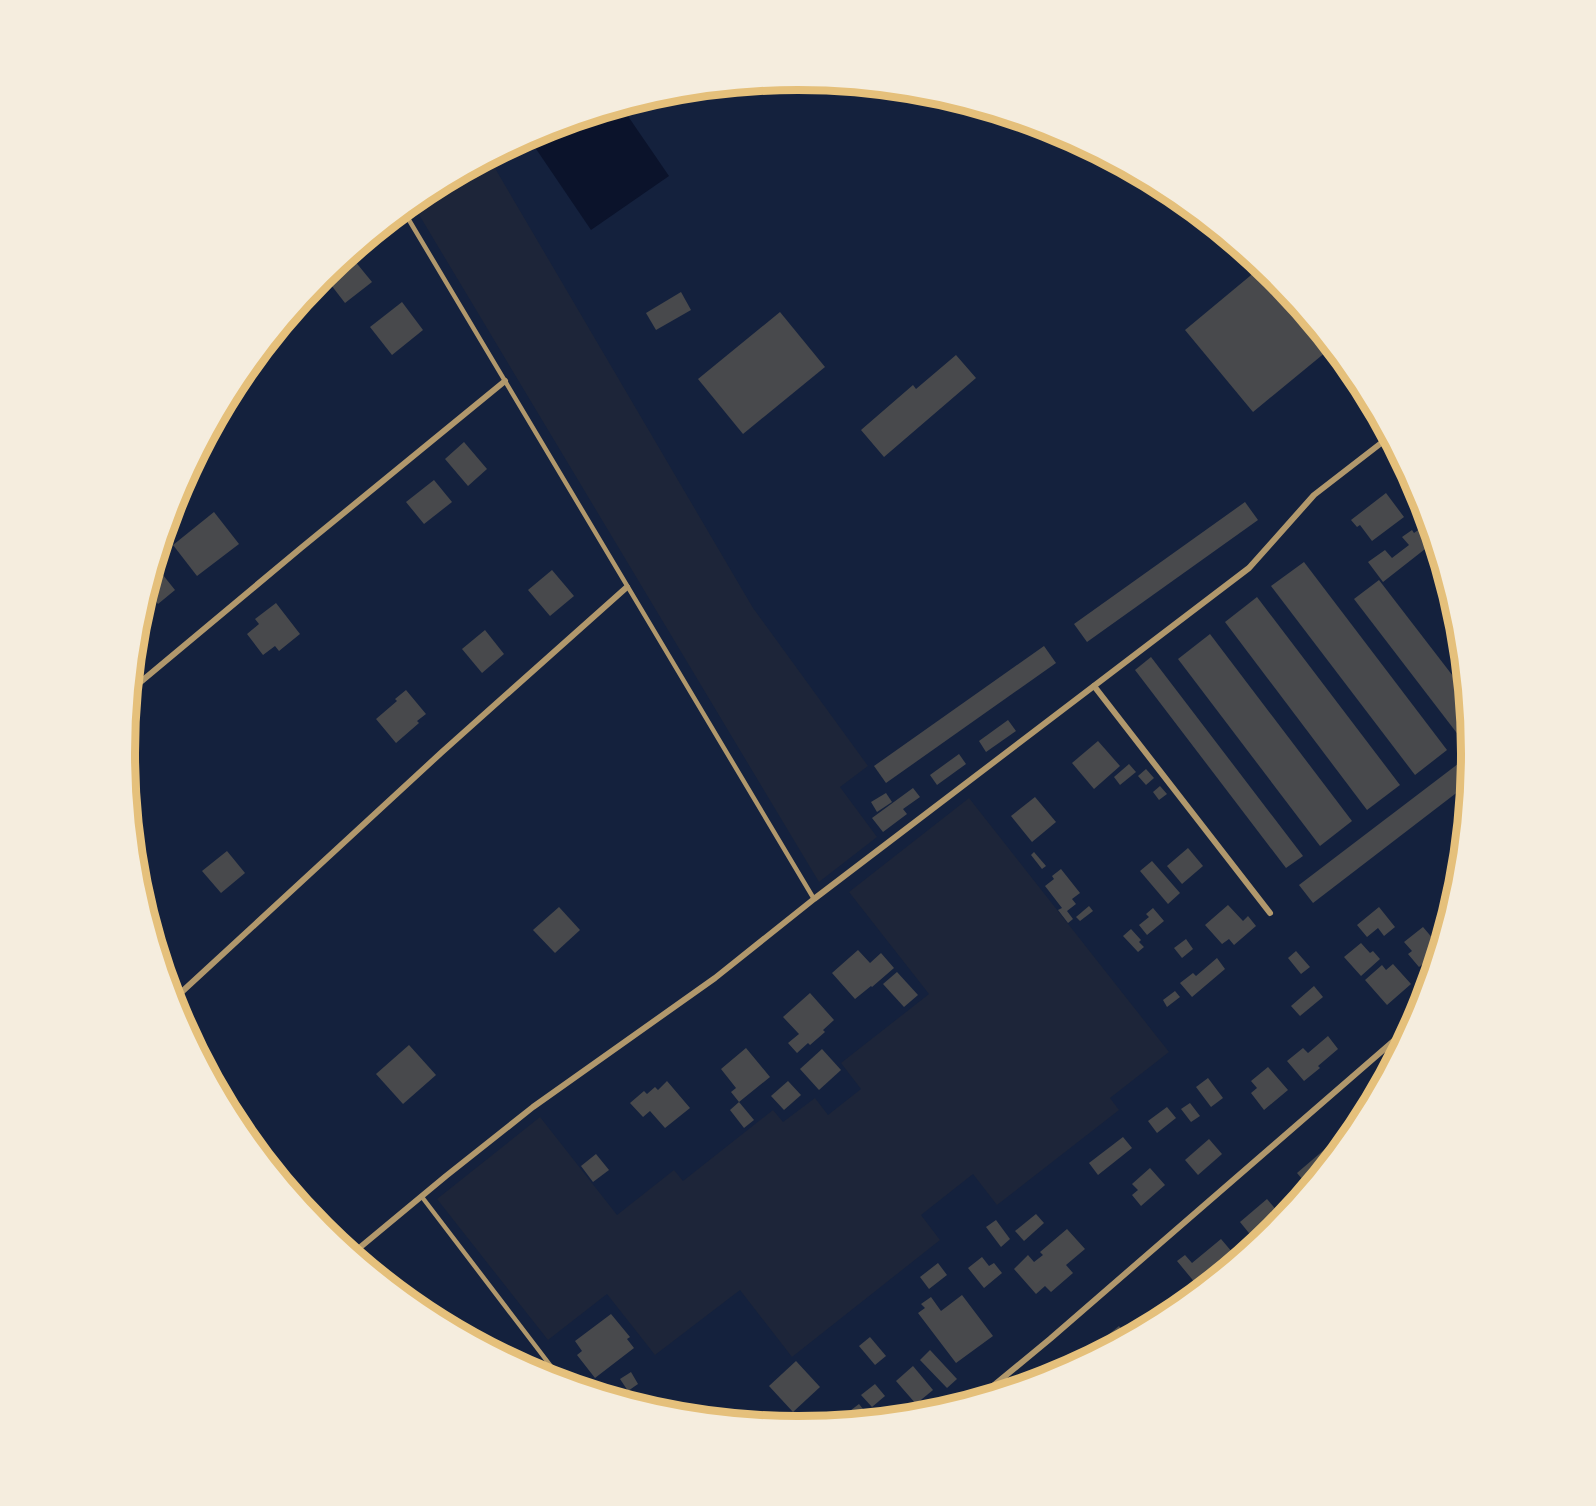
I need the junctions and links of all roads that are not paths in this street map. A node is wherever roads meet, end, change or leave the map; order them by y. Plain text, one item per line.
1 (408, 218) edge
2 (506, 381) junction
3 (1383, 442) edge
4 (627, 587) junction
5 (139, 683) edge
6 (1094, 686) junction
7 (814, 899) junction
8 (1270, 913) dead end
9 (180, 993) edge
10 (1396, 1040) edge
11 (422, 1197) junction
12 (358, 1249) edge
13 (553, 1369) edge
14 (992, 1386) edge

1 - 2 lane
2 - 4 lane
2 - 5 street
3 - 6 street
4 - 7 lane
4 - 9 street
6 - 7 street
6 - 8 street
7 - 11 street
10 - 14 street
11 - 12 street
11 - 13 lane

